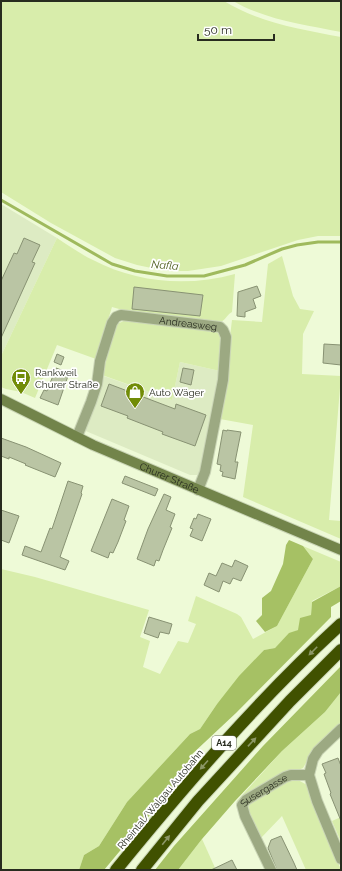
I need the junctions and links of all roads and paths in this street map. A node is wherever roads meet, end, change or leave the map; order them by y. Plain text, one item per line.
1 (1, 399) edge
2 (78, 437) junction
3 (198, 490) junction
4 (341, 550) edge
5 (341, 624) edge
6 (341, 650) edge
7 (341, 729) edge
8 (309, 775) junction
9 (341, 859) edge
10 (116, 870) edge
11 (142, 870) edge
12 (270, 870) edge

1 - 2 main road, Churer Straße
2 - 3 main road, Churer Straße
2 - 3 street, Andreasweg
3 - 4 main road, Churer Straße
5 -> 10 highway, Rheintal/Walgau Autobahn / A14
11 -> 6 highway, A14
7 - 8 street
8 - 9 street
8 - 12 street, Susergasse

